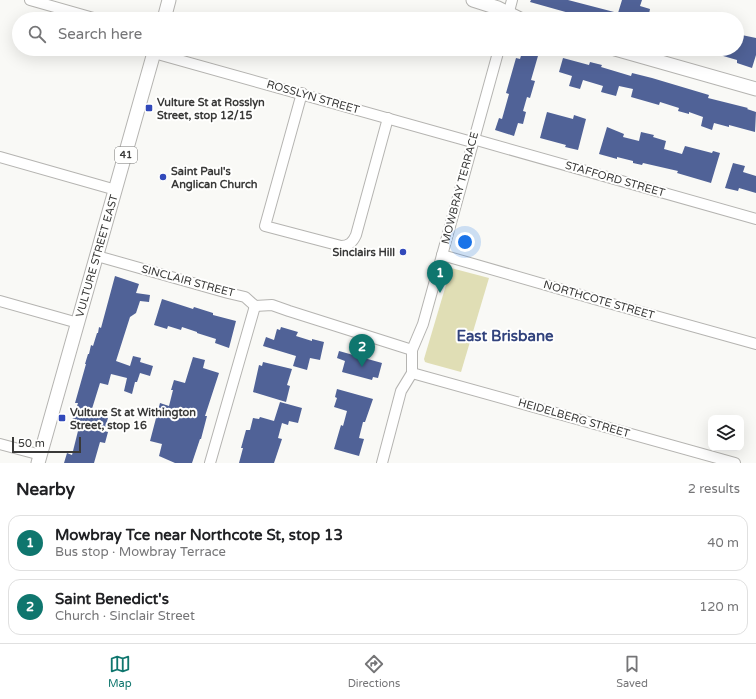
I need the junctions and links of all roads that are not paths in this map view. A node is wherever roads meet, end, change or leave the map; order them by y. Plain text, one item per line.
1 (30, 0) edge
2 (169, 0) edge
3 (473, 0) edge
4 (72, 12) edge
5 (166, 12) edge
6 (509, 12) edge
7 (154, 56) edge
8 (172, 56) edge
9 (497, 56) edge
10 (640, 56) edge
11 (756, 89) edge
12 (302, 94) junction
13 (388, 118) junction
14 (473, 140) junction
15 (0, 157) edge
16 (116, 190) junction
17 (756, 219) edge
18 (442, 255) junction
19 (97, 256) junction
20 (0, 301) edge
21 (255, 306) junction
22 (78, 323) junction
23 (756, 344) edge
24 (412, 350) junction
25 (412, 373) junction
26 (0, 444) edge
27 (39, 459) edge
28 (210, 463) edge
29 (382, 463) edge
30 (735, 463) edge

1 - 4 street
2 - 5 main road
3 - 6 main road
7 - 16 main road, VULTURE STREET EAST / 41
8 - 12 street, ROSSLYN STREET
9 - 14 street, MOWBRAY TERRACE
10 - 11 main road
12 - 13 street, ROSSLYN STREET
12 - 13 street
13 - 14 street, ROSSLYN STREET
14 - 17 street, STAFFORD STREET
14 - 18 street, MOWBRAY TERRACE
15 - 16 street
16 - 19 main road, VULTURE STREET EAST / 41
18 - 23 street, NORTHCOTE STREET
18 - 24 street, MOWBRAY TERRACE
19 - 21 street, SINCLAIR STREET
19 - 22 main road, VULTURE STREET EAST / 41
20 - 22 street
21 - 24 street
21 - 28 street
22 - 27 main road, VULTURE STREET EAST / 41
24 - 25 street, MOWBRAY TERRACE
25 - 29 street
25 - 30 street, HEIDELBERG STREET
26 - 27 street

